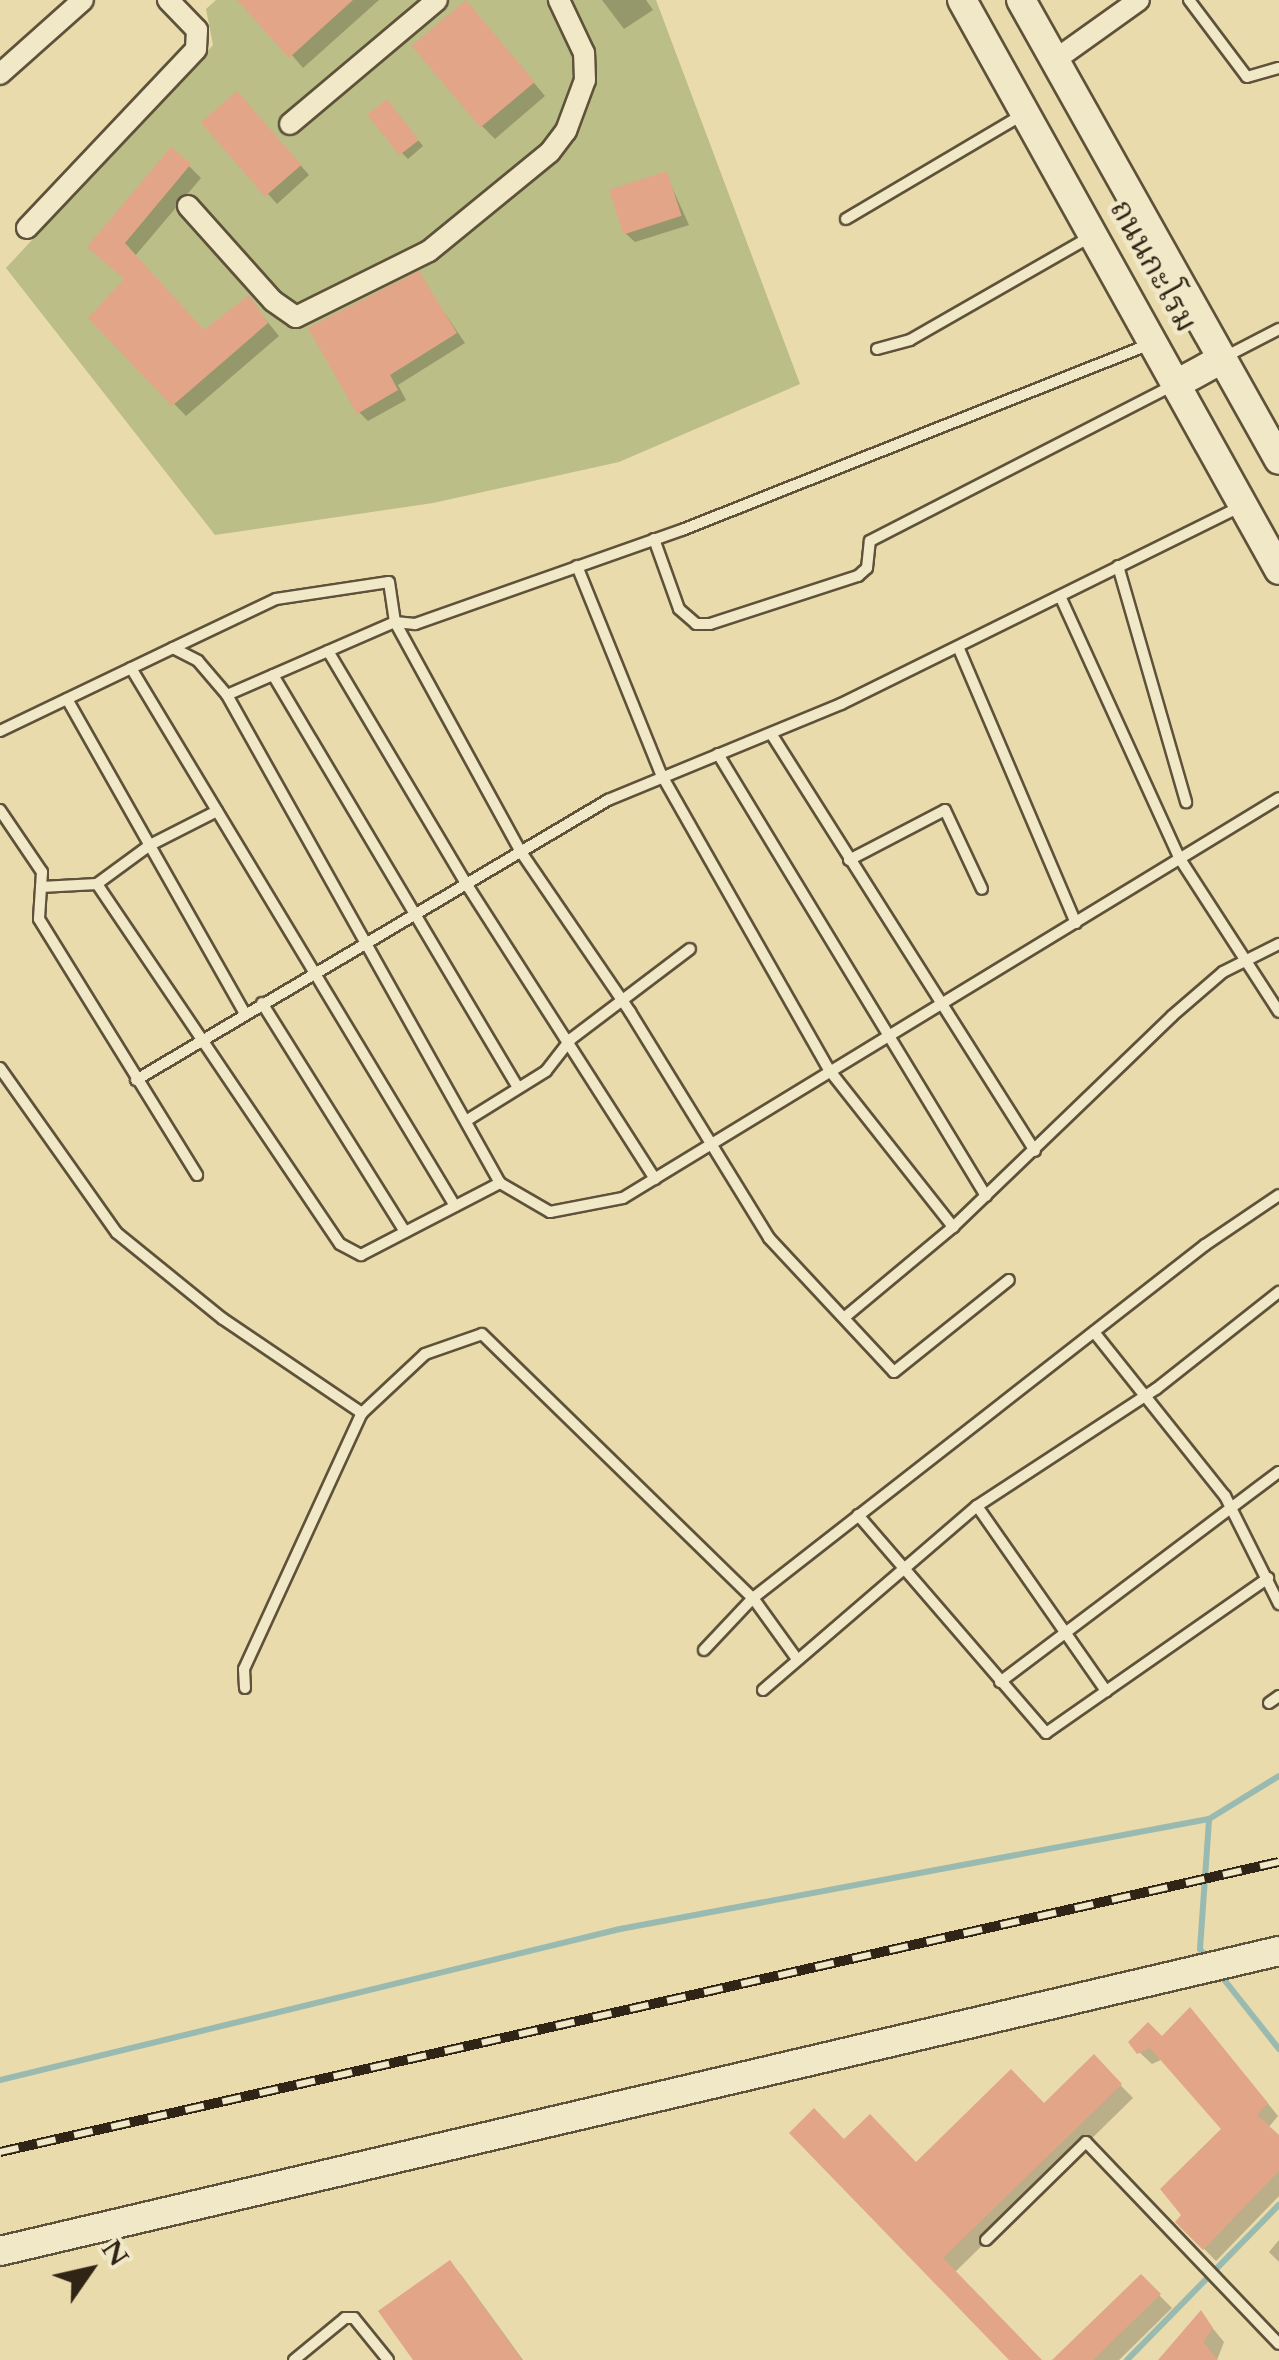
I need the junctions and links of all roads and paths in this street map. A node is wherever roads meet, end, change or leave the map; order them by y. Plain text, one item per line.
1 (83, 0) edge
2 (168, 0) edge
3 (437, 0) edge
4 (559, 0) edge
5 (962, 0) edge
6 (1021, 0) edge
7 (1138, 0) edge
8 (1189, 0) edge
9 (1055, 60) junction
10 (1279, 68) edge
11 (0, 74) edge
12 (1027, 112) junction
13 (290, 124) dead end
14 (188, 206) dead end
15 (846, 219) dead end
16 (26, 228) dead end
17 (1095, 234) junction
18 (1279, 329) edge
19 (1156, 342) junction
20 (876, 349) dead end
21 (1222, 358) junction
22 (1178, 382) junction
23 (1279, 460) edge
24 (1244, 506) junction
25 (654, 538) junction
26 (577, 566) junction
27 (1118, 566) junction
28 (1279, 570) edge
29 (1060, 596) junction
30 (395, 622) junction
31 (173, 648) junction
32 (958, 649) junction
33 (328, 651) junction
34 (131, 668) junction
35 (273, 675) junction
36 (227, 695) junction
37 (67, 699) junction
38 (0, 730) edge
39 (772, 736) junction
40 (718, 754) junction
41 (661, 774) junction
42 (1279, 798) edge
43 (1186, 802) dead end
44 (0, 810) edge
45 (216, 811) junction
46 (150, 846) junction
47 (521, 852) junction
48 (1180, 859) junction
49 (849, 860) junction
50 (97, 884) junction
51 (467, 884) junction
52 (41, 887) junction
53 (982, 890) dead end
54 (412, 915) junction
55 (1076, 924) junction
56 (362, 943) junction
57 (1279, 944) edge
58 (690, 950) dead end
59 (1245, 960) junction
60 (313, 971) junction
61 (622, 1000) junction
62 (262, 1002) junction
63 (940, 1005) junction
64 (1279, 1012) edge
65 (245, 1013) junction
66 (887, 1037) junction
67 (203, 1040) junction
68 (566, 1045) junction
69 (0, 1068) edge
70 (830, 1071) junction
71 (136, 1080) junction
72 (518, 1088) junction
73 (469, 1118) junction
74 (710, 1146) junction
75 (1035, 1151) junction
76 (197, 1175) dead end
77 (655, 1179) junction
78 (500, 1183) junction
79 (1279, 1195) edge
80 (986, 1196) junction
81 (455, 1206) junction
82 (953, 1228) junction
83 (405, 1232) junction
84 (1009, 1280) dead end
85 (1279, 1292) edge
86 (845, 1317) junction
87 (1094, 1332) junction
88 (1148, 1394) junction
89 (362, 1413) junction
90 (1279, 1472) edge
91 (977, 1506) junction
92 (1231, 1508) junction
93 (858, 1516) junction
94 (899, 1568) junction
95 (1268, 1578) junction
96 (753, 1598) junction
97 (1279, 1604) edge
98 (1066, 1630) junction
99 (704, 1650) dead end
100 (797, 1659) junction
101 (1000, 1682) junction
102 (245, 1688) dead end
103 (763, 1690) dead end
104 (1106, 1691) junction
105 (1277, 1952) edge
106 (986, 2240) dead end
107 (0, 2251) edge
108 (1279, 2344) edge
109 (294, 2360) edge
110 (388, 2360) edge

1 - 11 street
2 - 16 street
3 - 13 street
4 - 14 street
5 - 12 main road, ถนนกะโรม
6 - 9 main road, ถนนกะโรม
7 - 9 street
8 - 10 lane
9 - 21 main road, ถนนกะโรม
12 - 15 lane
12 - 17 main road, ถนนกะโรม
17 - 19 main road, ถนนกะโรม
17 - 20 lane
18 - 21 lane
19 - 22 main road, ถนนกะโรม
19 - 25 lane
21 - 22 main road
21 - 23 main road, ถนนกะโรม
22 - 24 main road, ถนนกะโรม
22 - 25 lane
24 - 27 lane
24 - 28 main road, ถนนกะโรม
25 - 26 lane
26 - 30 lane
26 - 41 lane
27 - 29 lane
27 - 43 lane
29 - 32 lane
29 - 48 lane
30 - 31 lane
30 - 33 lane
30 - 47 lane
31 - 34 lane
31 - 36 lane
32 - 39 lane
32 - 55 lane
33 - 35 lane
33 - 51 lane
34 - 37 lane
34 - 45 lane
35 - 36 lane
35 - 54 lane
36 - 56 lane
37 - 38 lane
37 - 46 lane
39 - 40 lane
39 - 49 lane
40 - 41 lane
40 - 66 lane
41 - 47 lane
41 - 70 lane
42 - 48 lane
44 - 52 lane
45 - 46 lane
45 - 60 lane
46 - 50 lane
46 - 65 lane
47 - 51 lane
47 - 61 lane
48 - 55 lane
48 - 59 lane
49 - 53 lane
49 - 63 lane
50 - 52 lane
50 - 67 lane
51 - 54 lane
51 - 68 lane
52 - 71 lane
54 - 56 lane
54 - 72 lane
55 - 63 lane
56 - 60 lane
56 - 73 lane
57 - 59 lane
58 - 61 lane
59 - 64 lane
59 - 75 lane
60 - 62 lane
60 - 81 lane
61 - 68 lane
61 - 74 lane
62 - 65 lane
62 - 83 lane
63 - 66 lane
63 - 75 lane
65 - 67 lane
66 - 70 lane
66 - 80 lane
67 - 71 lane
67 - 83 lane
68 - 72 lane
68 - 77 lane
69 - 89 lane
70 - 74 lane
70 - 82 lane
71 - 76 lane
72 - 73 lane
73 - 78 lane
74 - 77 lane
74 - 86 lane
75 - 80 lane
77 - 78 lane
78 - 81 lane
79 - 87 lane
80 - 82 lane
81 - 83 lane
82 - 86 lane
84 - 86 lane
85 - 88 lane
87 - 88 lane
87 - 93 lane
88 - 91 lane
88 - 92 lane
89 - 96 lane
89 - 102 lane
90 - 92 lane
91 - 94 lane
91 - 98 lane
92 - 95 lane
92 - 98 lane
93 - 94 lane
93 - 96 lane
94 - 100 lane
94 - 101 lane
95 - 97 lane
95 - 104 lane
96 - 99 lane
96 - 100 lane
98 - 101 lane
98 - 104 lane
100 - 103 lane
101 - 104 lane
105 - 107 main road
106 - 108 lane
109 - 110 lane

